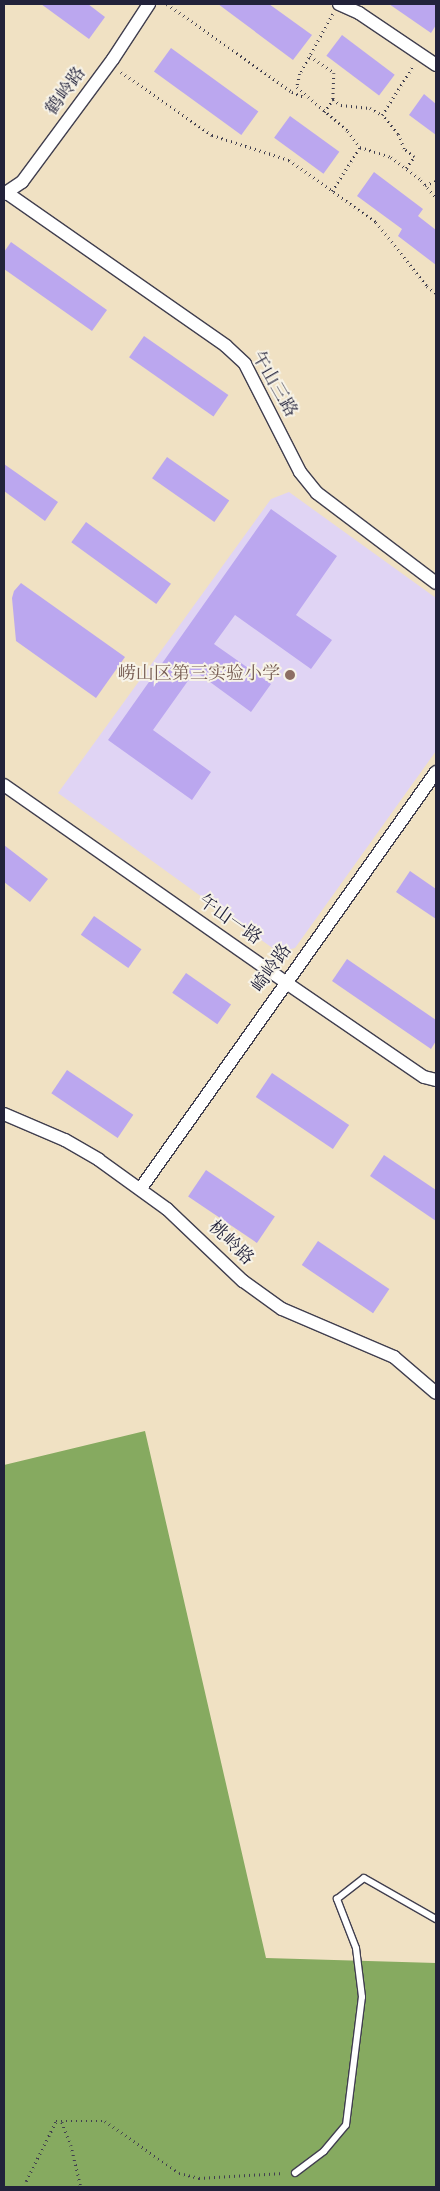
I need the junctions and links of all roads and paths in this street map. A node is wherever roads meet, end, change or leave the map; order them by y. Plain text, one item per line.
1 (149, 4) edge
2 (167, 4) edge
3 (336, 8) edge
4 (421, 54) junction
5 (310, 56) junction
6 (110, 64) junction
7 (436, 65) edge
8 (307, 98) junction
9 (333, 99) junction
10 (324, 112) junction
11 (382, 115) junction
12 (360, 147) junction
13 (406, 168) junction
14 (436, 181) edge
15 (425, 185) junction
16 (332, 191) junction
17 (5, 194) edge
18 (436, 198) edge
19 (436, 293) edge
20 (436, 583) edge
21 (436, 772) edge
22 (4, 785) edge
23 (285, 982) junction
24 (436, 1080) edge
25 (4, 1114) edge
26 (141, 1188) junction
27 (436, 1393) edge
28 (436, 1919) edge
29 (62, 2121) junction
30 (295, 2173) joint
31 (27, 2187) edge
32 (80, 2187) edge

1 - 6 street, 鹤岭路
2 - 8 path
3 - 4 street
3 - 5 path
4 - 7 street
4 - 11 path
5 - 8 path
5 - 9 path
6 - 16 path
6 - 17 street, 鹤岭路
8 - 10 path
9 - 10 path
9 - 11 path
10 - 12 path
11 - 13 path
12 - 13 path
12 - 16 path
13 - 15 path
14 - 15 path
15 - 18 path
16 - 19 path
17 - 20 street, 午山三路
21 - 23 street, 崎岭路
22 - 23 street, 午山一路
23 - 24 street, 午山一路
23 - 26 street, 崎岭路
25 - 26 street, 桃岭路
26 - 27 street, 桃岭路
28 - 30 lane
29 - 30 path
29 - 31 path
29 - 32 path

